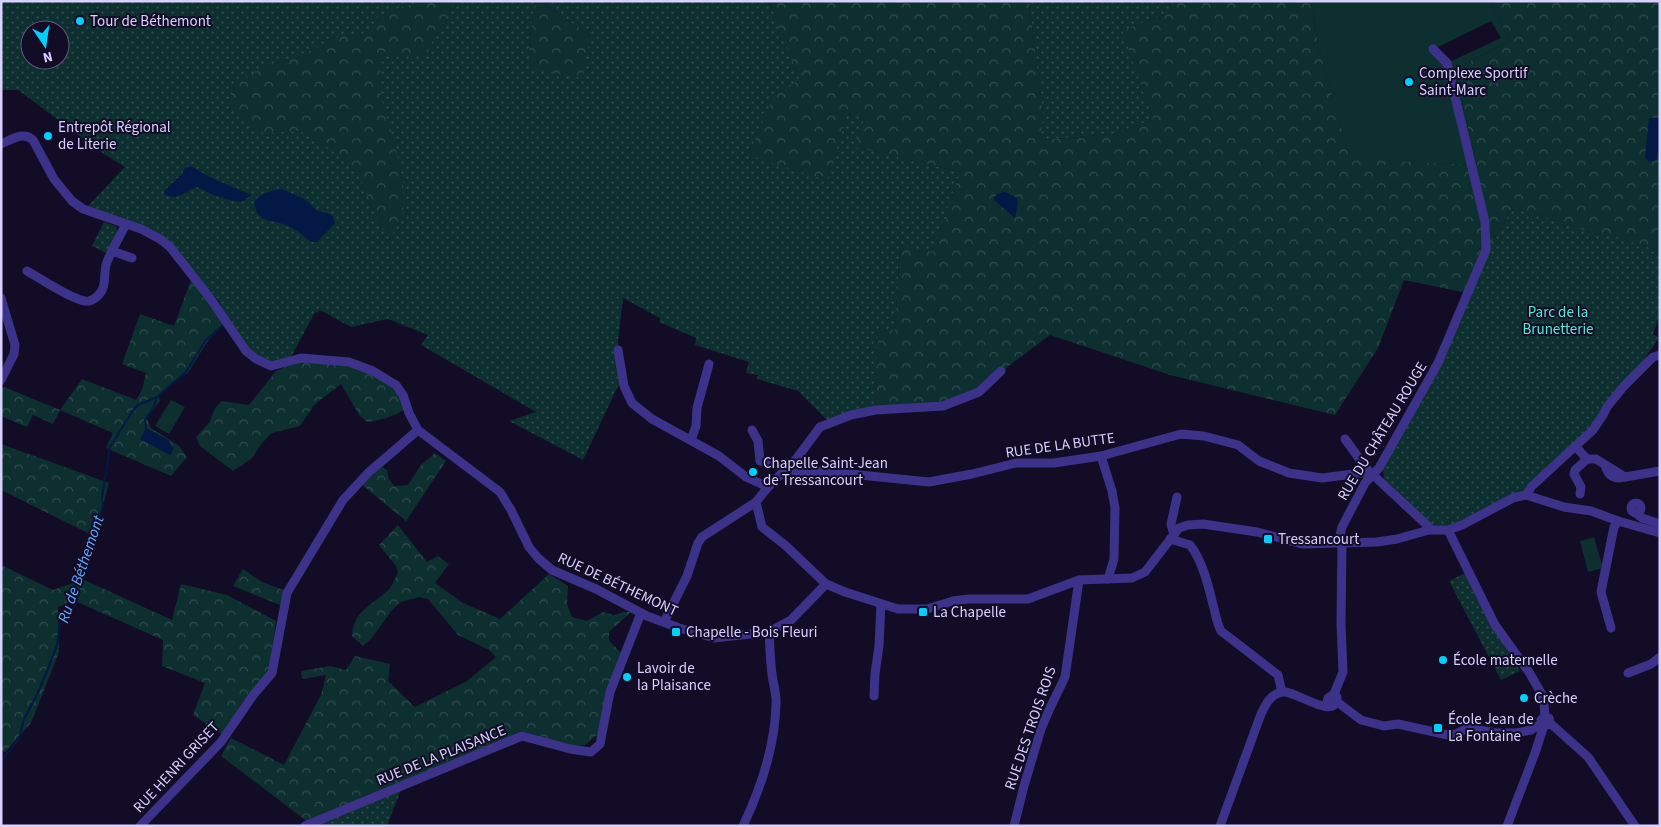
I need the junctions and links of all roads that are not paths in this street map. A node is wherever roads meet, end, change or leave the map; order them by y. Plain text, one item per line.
1 (1433, 49) dead end
2 (1, 144) edge
3 (126, 224) junction
4 (112, 250) junction
5 (132, 258) dead end
6 (27, 271) dead end
7 (1, 298) edge
8 (618, 350) dead end
9 (1659, 356) edge
10 (709, 364) dead end
11 (1002, 371) dead end
12 (1, 380) edge
13 (418, 430) junction
14 (752, 430) dead end
15 (1345, 439) dead end
16 (691, 440) junction
17 (1576, 447) junction
18 (1102, 456) junction
19 (1587, 458) junction
20 (785, 470) junction
21 (1660, 471) edge
22 (1372, 474) junction
23 (768, 487) junction
24 (1580, 494) dead end
25 (1526, 495) junction
26 (1177, 497) dead end
27 (756, 502) junction
28 (1636, 513) dead end
29 (1618, 522) junction
30 (1660, 524) edge
31 (1429, 530) junction
32 (1448, 530) junction
33 (1660, 533) edge
34 (1172, 537) junction
35 (1340, 543) junction
36 (1108, 579) junction
37 (1079, 580) junction
38 (826, 584) junction
39 (881, 604) junction
40 (641, 613) junction
41 (664, 622) junction
42 (1611, 628) dead end
43 (768, 632) junction
44 (1660, 657) edge
45 (1628, 673) dead end
46 (1282, 692) junction
47 (874, 696) dead end
48 (1335, 698) junction
49 (1545, 722) junction
50 (140, 826) edge
51 (305, 826) edge
52 (742, 826) edge
53 (1014, 826) edge
54 (1220, 826) edge
55 (1507, 826) edge
56 (1635, 826) edge

1 - 22 street, RUE DU CHÂTEAU ROUGE
2 - 3 street, RUE DE BÉTHEMONT
3 - 4 street
3 - 13 street, RUE DE BÉTHEMONT
4 - 5 street
4 - 6 street
7 - 12 street
8 - 16 street
9 - 17 street
10 - 16 street
11 - 20 street
13 - 40 street, RUE DE BÉTHEMONT
13 - 50 street, RUE HENRI GRISET
14 - 20 street, RUE DE LA BUTTE
15 - 22 street
16 - 23 street
17 - 19 street
17 - 25 street
18 - 20 street, RUE DE LA BUTTE
18 - 22 street, RUE DE LA BUTTE
18 - 36 street
19 - 21 street
19 - 24 street
20 - 23 street
22 - 31 street
22 - 35 street, RUE DU CHÂTEAU ROUGE
23 - 27 street
25 - 29 street
25 - 32 street
26 - 34 street
27 - 38 street
27 - 41 street
28 - 30 street
29 - 33 street
29 - 42 street
31 - 32 street
31 - 35 street
32 - 49 street
34 - 35 street
34 - 36 street
34 - 46 street
35 - 48 street, RUE DU CHÂTEAU ROUGE
36 - 37 street
37 - 39 street
37 - 53 street, RUE DES TROIS ROIS
38 - 39 street
38 - 43 street, RUE DE BÉTHEMONT
39 - 47 street
40 - 41 street, RUE DE BÉTHEMONT
40 - 51 street, RUE DE LA PLAISANCE
41 - 43 street, RUE DE BÉTHEMONT
43 - 52 street
44 - 45 street
46 - 48 street
46 - 54 street
48 - 49 street
49 - 55 street
49 - 56 street

